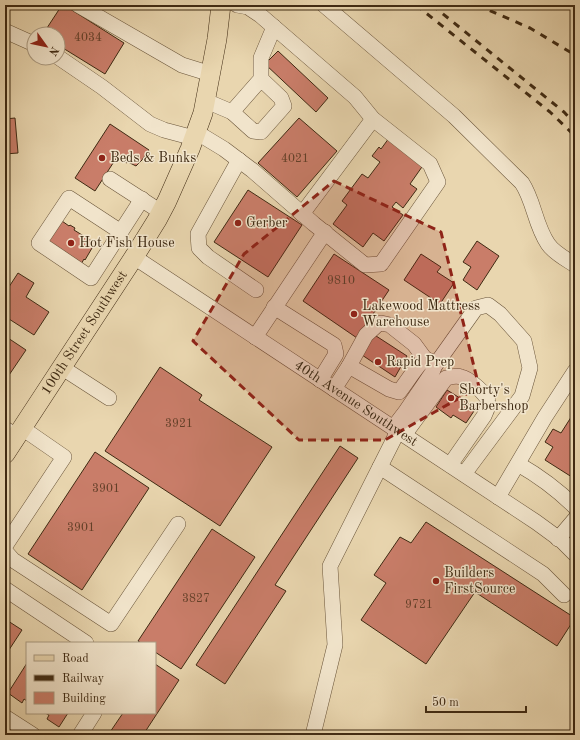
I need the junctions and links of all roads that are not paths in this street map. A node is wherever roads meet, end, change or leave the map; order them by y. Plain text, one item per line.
1 (78, 5) edge
2 (221, 5) edge
3 (237, 5) edge
4 (324, 5) edge
5 (274, 27) junction
6 (5, 30) edge
7 (26, 40) edge
8 (66, 62) edge
9 (211, 74) junction
10 (261, 79) junction
11 (206, 101) junction
12 (232, 112) junction
13 (373, 119) junction
14 (195, 135) junction
15 (239, 160) junction
16 (110, 179) dead end
17 (142, 199) junction
18 (161, 212) junction
19 (302, 214) junction
20 (121, 232) junction
21 (325, 232) junction
22 (134, 257) junction
23 (575, 265) edge
24 (95, 272) junction
25 (115, 285) junction
26 (256, 290) dead end
27 (274, 307) junction
28 (255, 337) junction
29 (429, 363) junction
30 (349, 366) junction
31 (62, 367) junction
32 (575, 371) edge
33 (320, 380) junction
34 (334, 389) junction
35 (109, 398) dead end
36 (14, 431) edge
37 (399, 431) junction
38 (5, 454) edge
39 (518, 464) junction
40 (450, 465) junction
41 (380, 467) junction
42 (464, 474) junction
43 (498, 497) junction
44 (575, 507) edge
45 (575, 519) edge
46 (178, 524) dead end
47 (558, 538) junction
48 (5, 546) edge
49 (5, 551) edge
50 (575, 554) edge
51 (5, 590) edge
52 (564, 595) dead end
53 (84, 642) edge
54 (93, 714) edge
55 (5, 717) edge
56 (33, 735) edge
57 (80, 735) edge
58 (313, 735) edge

1 - 9 street
2 - 9 main road, 100th Street Southwest
3 - 5 street
4 - 23 street
5 - 10 street
5 - 13 street
6 - 7 street
8 - 14 street
9 - 11 main road, 100th Street Southwest
10 - 12 street
10 - 12 street
11 - 12 street
11 - 14 main road, 100th Street Southwest
13 - 19 street
13 - 21 street
14 - 15 street
14 - 18 main road, 100th Street Southwest
15 - 19 street
15 - 26 street
16 - 17 street
17 - 18 street
17 - 20 street
18 - 22 main road, 100th Street Southwest
19 - 21 street
20 - 24 street
20 - 24 street
21 - 27 street
22 - 25 main road, 100th Street Southwest
22 - 28 street, 40th Avenue Southwest
24 - 25 street
25 - 31 main road, 100th Street Southwest
27 - 28 street
27 - 33 street
28 - 33 street, 40th Avenue Southwest
29 - 30 street
29 - 30 street
29 - 37 street
29 - 42 street
30 - 34 street
31 - 35 street
31 - 36 main road, 100th Street Southwest
32 - 39 street
33 - 34 street, 40th Avenue Southwest
34 - 37 street, 40th Avenue Southwest
36 - 38 main road, 100th Street Southwest
36 - 48 street
37 - 40 street, 40th Avenue Southwest
37 - 40 street
37 - 41 street
39 - 43 street
39 - 44 street
40 - 42 street, 40th Avenue Southwest
41 - 52 street
41 - 58 street
42 - 43 street, 40th Avenue Southwest
43 - 47 street, 40th Avenue Southwest
45 - 47 street
46 - 49 street
47 - 50 street, 40th Avenue Southwest
51 - 53 street
54 - 57 street
55 - 56 street

